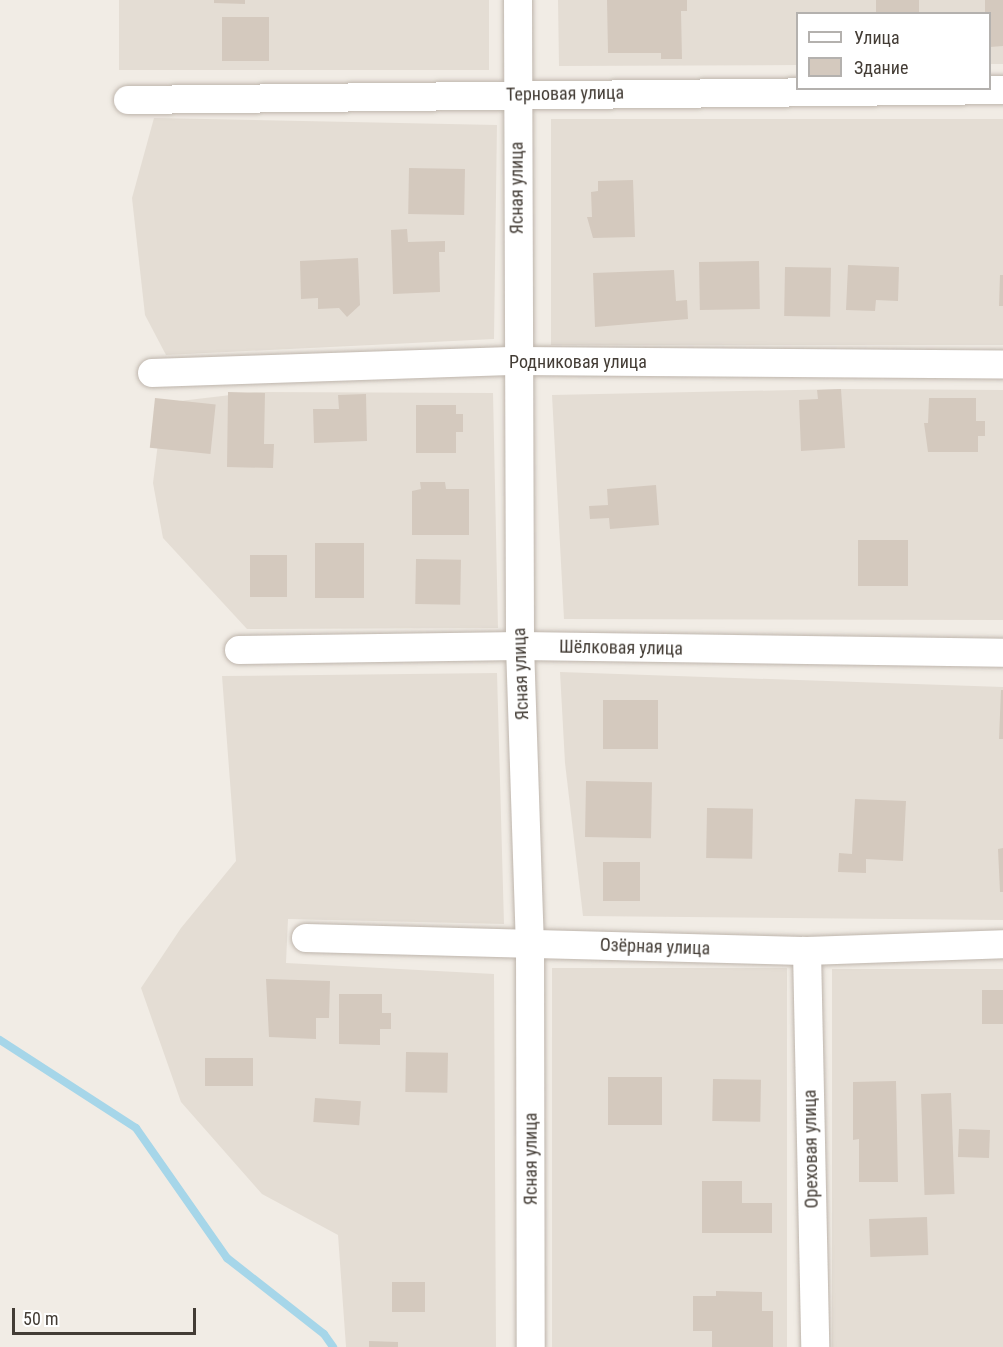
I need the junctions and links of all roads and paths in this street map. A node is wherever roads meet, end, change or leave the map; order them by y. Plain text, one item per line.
1 (518, 0) edge
2 (1003, 90) edge
3 (517, 95) junction
4 (128, 100) dead end
5 (518, 361) junction
6 (1003, 364) edge
7 (152, 374) dead end
8 (520, 646) junction
9 (239, 650) dead end
10 (1003, 653) edge
11 (306, 938) dead end
12 (530, 944) junction
13 (1003, 944) edge
14 (807, 951) junction
15 (531, 1347) edge
16 (816, 1347) edge

1 - 3 street, Ясная улица
2 - 3 street, Терновая улица
3 - 4 street, Терновая улица
3 - 5 street, Ясная улица
5 - 6 street, Родниковая улица
5 - 7 street, Родниковая улица
5 - 8 street, Ясная улица
8 - 9 street, Шёлковая улица
8 - 10 street, Шёлковая улица
8 - 12 street, Ясная улица
11 - 12 street, Озёрная улица
12 - 14 street, Озёрная улица
12 - 15 street, Ясная улица
13 - 14 street, Озёрная улица
14 - 16 street, Ореховая улица

